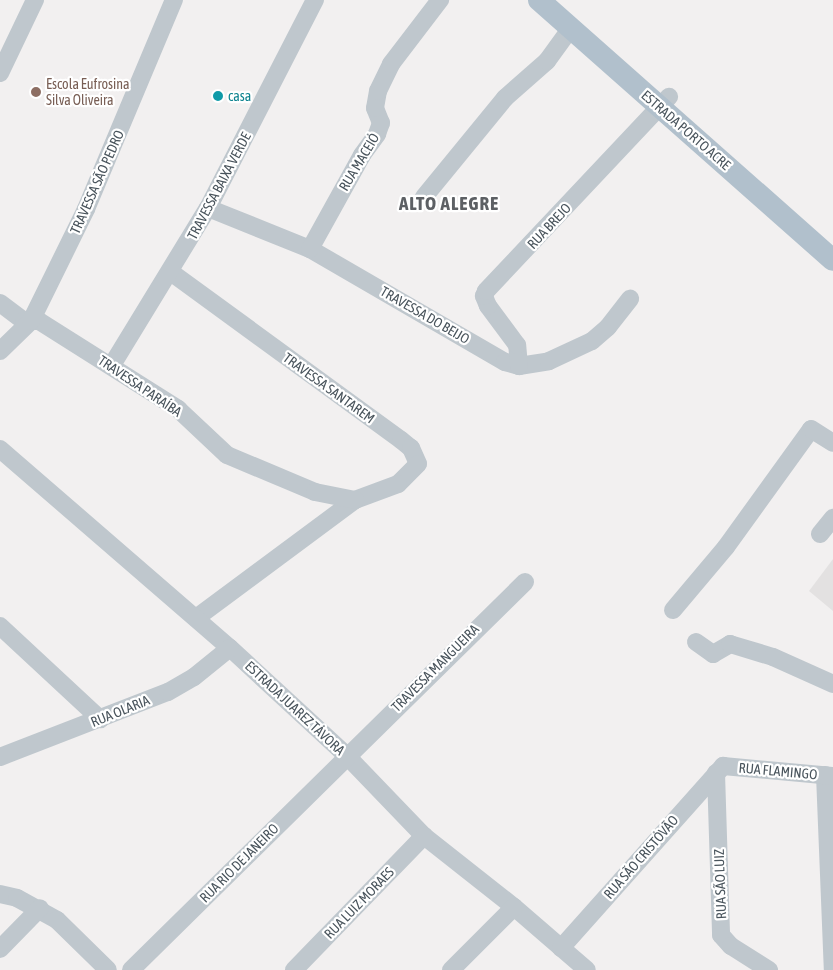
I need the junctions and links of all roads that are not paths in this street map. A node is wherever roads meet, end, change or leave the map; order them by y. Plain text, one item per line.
1 (35, 0) edge
2 (174, 0) edge
3 (315, 0) edge
4 (440, 0) edge
5 (539, 0) edge
6 (558, 0) edge
7 (571, 28) junction
8 (0, 73) edge
9 (665, 102) junction
10 (424, 197) dead end
11 (208, 208) junction
12 (833, 241) edge
13 (310, 248) junction
14 (833, 260) edge
15 (172, 273) junction
16 (630, 299) dead end
17 (0, 302) edge
18 (31, 321) junction
19 (0, 351) edge
20 (112, 365) junction
21 (519, 366) junction
22 (833, 443) edge
23 (0, 450) edge
24 (355, 500) junction
25 (833, 518) edge
26 (820, 534) dead end
27 (525, 582) dead end
28 (673, 610) dead end
29 (196, 618) junction
30 (0, 626) edge
31 (696, 642) dead end
32 (230, 648) junction
33 (833, 684) edge
34 (100, 719) junction
35 (346, 755) junction
36 (0, 757) edge
37 (720, 769) junction
38 (829, 775) edge
39 (424, 836) junction
40 (0, 894) edge
41 (514, 907) junction
42 (40, 908) junction
43 (561, 948) junction
44 (0, 949) edge
45 (108, 970) edge
46 (131, 970) edge
47 (294, 970) edge
48 (451, 970) edge
49 (587, 970) edge
50 (769, 970) edge
51 (833, 970) edge

1 - 8 street
2 - 18 street, TRAVESSA SÃO PEDRO
3 - 11 street, TRAVESSA BAIXA VERDE
4 - 13 street, RUA MACEIÓ
5 - 7 main road, ESTRADA PORTO ACRE
6 - 9 main road, ESTRADA PORTO ACRE
7 - 9 main road, ESTRADA PORTO ACRE
7 - 10 street
9 - 12 main road, ESTRADA PORTO ACRE
9 - 14 main road, ESTRADA PORTO ACRE
9 - 21 street, RUA BREJO
11 - 13 street, TRAVESSA DO BEIJO
11 - 15 street, TRAVESSA BAIXA VERDE
13 - 21 street, TRAVESSA DO BEIJO
15 - 20 street, TRAVESSA BAIXA VERDE
15 - 24 street, TRAVESSA SANTAREM
16 - 21 street
17 - 18 street, TRAVESSA PARAÍBA
18 - 19 street, TRAVESSA SÃO PEDRO
18 - 20 street, TRAVESSA PARAÍBA
20 - 24 street, TRAVESSA PARAÍBA
22 - 28 street
23 - 29 street, ESTRADA JUAREZ TÁVORA
24 - 29 street
25 - 26 street
27 - 35 street, TRAVESSA MANGUEIRA
29 - 32 street, ESTRADA JUAREZ TÁVORA
30 - 34 street
31 - 33 street
32 - 34 street, RUA OLARIA
32 - 35 street, ESTRADA JUAREZ TÁVORA
34 - 36 street, RUA OLARIA
35 - 39 street, ESTRADA JUAREZ TÁVORA
35 - 46 street, RUA RIO DE JANEIRO
37 - 38 street, RUA FLAMINGO
37 - 43 street, RUA SÃO CRISTÓVÃO
37 - 50 street, RUA SÃO LUIZ
38 - 51 street
39 - 41 street, ESTRADA JUAREZ TÁVORA
39 - 47 street, RUA LUIZ MORAES
40 - 42 street
41 - 43 street, ESTRADA JUAREZ TÁVORA
41 - 48 street
42 - 44 street
42 - 45 street
43 - 49 street, ESTRADA JUAREZ TÁVORA

